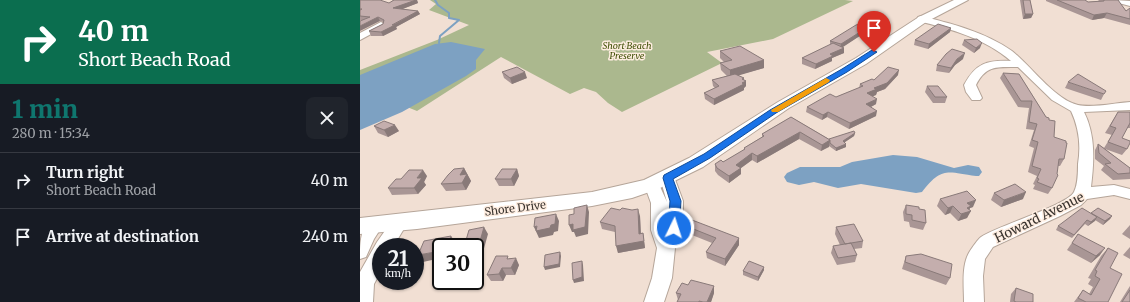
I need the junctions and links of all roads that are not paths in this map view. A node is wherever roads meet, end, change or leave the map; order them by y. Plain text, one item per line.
1 (963, 0) edge
2 (1118, 0) edge
3 (1130, 4) edge
4 (921, 19) junction
5 (361, 24) edge
6 (360, 37) edge
7 (1020, 64) junction
8 (976, 98) dead end
9 (1130, 106) edge
10 (1076, 108) junction
11 (660, 181) junction
12 (1082, 194) junction
13 (1130, 194) edge
14 (400, 222) junction
15 (367, 225) edge
16 (389, 238) edge
17 (360, 252) edge
18 (372, 270) edge
19 (362, 287) edge
20 (654, 302) edge
21 (974, 302) edge

1 - 4 main road, Shore Drive
2 - 3 street
4 - 7 street
4 - 11 main road, Shore Drive
5 - 6 street
7 - 8 street
7 - 10 street
9 - 10 street
10 - 12 street
11 - 14 main road, Shore Drive
11 - 20 street
12 - 13 street, Howard Avenue
12 - 21 street, Howard Avenue
14 - 15 main road, Shore Drive
14 - 16 street
15 - 17 street
18 - 19 street

